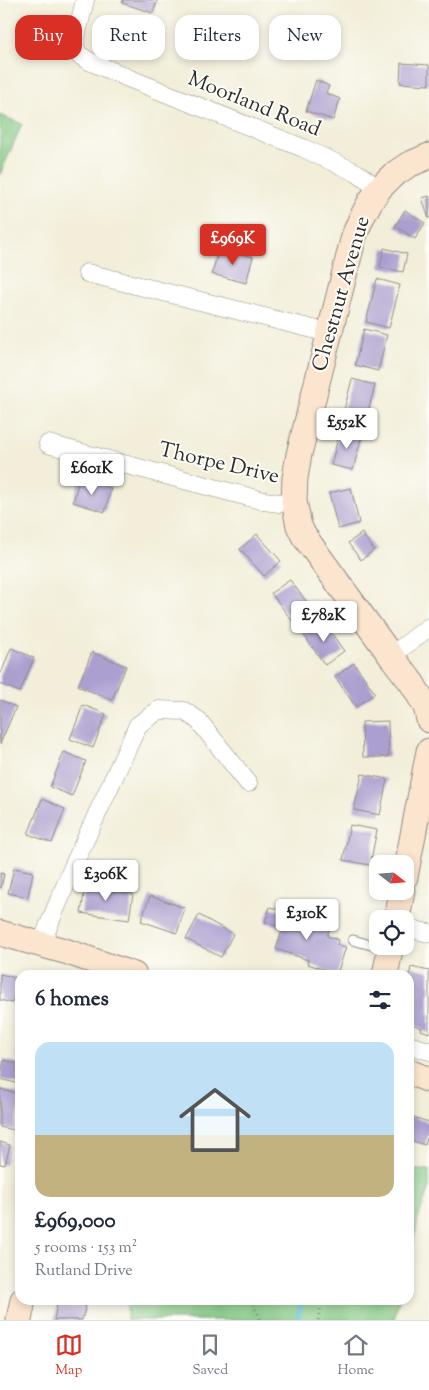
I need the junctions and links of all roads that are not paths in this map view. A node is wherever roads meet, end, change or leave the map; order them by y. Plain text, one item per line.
1 (85, 0) edge
2 (429, 156) edge
3 (380, 190) junction
4 (88, 273) dead end
5 (329, 333) junction
6 (48, 444) dead end
7 (294, 502) junction
8 (429, 628) edge
9 (391, 656) junction
10 (429, 720) edge
11 (428, 765) edge
12 (248, 783) dead end
13 (410, 855) edge
14 (414, 930) edge
15 (429, 933) edge
16 (0, 934) edge
17 (353, 940) dead end
18 (369, 943) edge
19 (42, 944) junction
20 (389, 955) edge
21 (97, 969) edge
22 (386, 970) edge
23 (414, 1046) edge
24 (429, 1051) edge
25 (414, 1074) edge
26 (429, 1080) edge
27 (22, 1305) edge
28 (19, 1320) edge

1 - 3 street, Moorland Road
2 - 3 street, Chestnut Avenue
3 - 5 street, Chestnut Avenue
4 - 5 street
5 - 7 street, Chestnut Avenue
6 - 7 street, Thorpe Drive
7 - 9 street, Chestnut Avenue
8 - 9 street
9 - 10 street, Chestnut Avenue
11 - 13 street
12 - 19 street
14 - 15 street
16 - 19 street
17 - 18 lane
19 - 21 street
20 - 22 street
23 - 24 street
25 - 26 street
27 - 28 street

